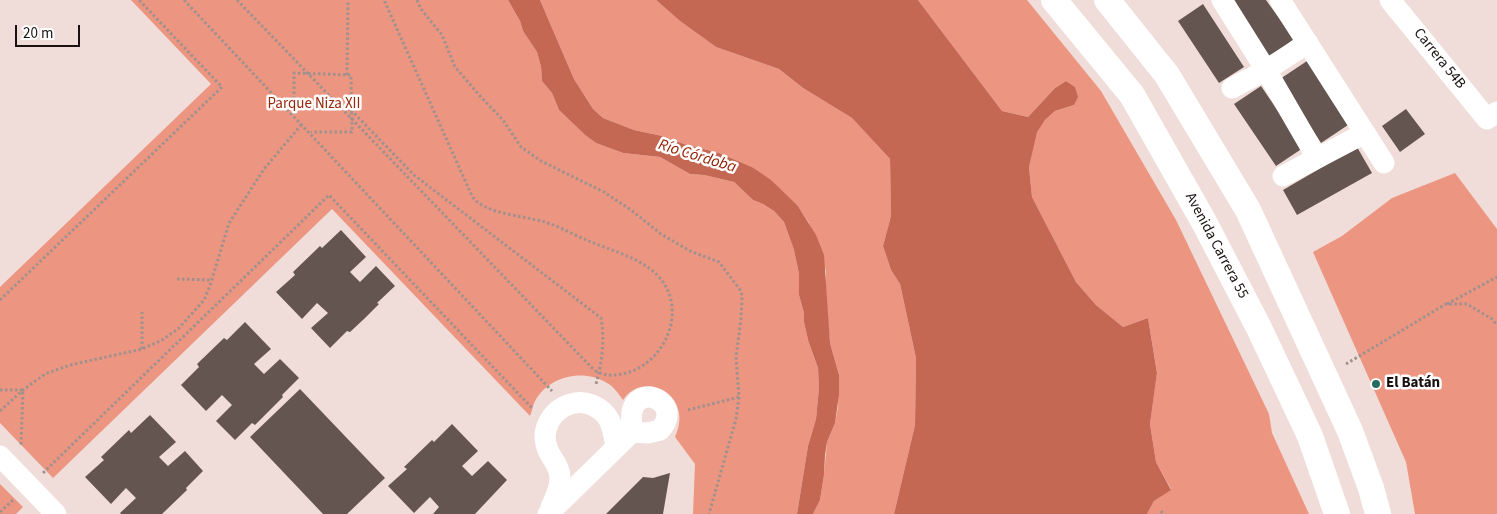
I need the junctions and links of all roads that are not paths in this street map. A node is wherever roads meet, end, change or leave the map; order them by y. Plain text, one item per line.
1 (1054, 0) edge
2 (1108, 0) edge
3 (1222, 0) edge
4 (1280, 0) edge
5 (1390, 0) edge
6 (1308, 44) junction
7 (1266, 70) junction
8 (1232, 88) dead end
9 (1492, 116) edge
10 (1365, 132) junction
11 (1317, 158) junction
12 (1384, 162) dead end
13 (1284, 176) dead end
14 (632, 432) dead end
15 (616, 448) junction
16 (0, 456) edge
17 (56, 514) edge
18 (547, 514) edge
19 (1337, 514) edge
20 (1378, 514) edge

1 - 19 main road, Avenida Carrera 55
2 - 20 main road
3 - 7 street
4 - 6 street
5 - 9 street, Carrera 54B
6 - 7 street
6 - 10 street
7 - 8 street
7 - 11 street
10 - 11 street
10 - 12 street
11 - 13 street
14 - 15 street
15 - 18 street
15 - 18 street
16 - 17 street

